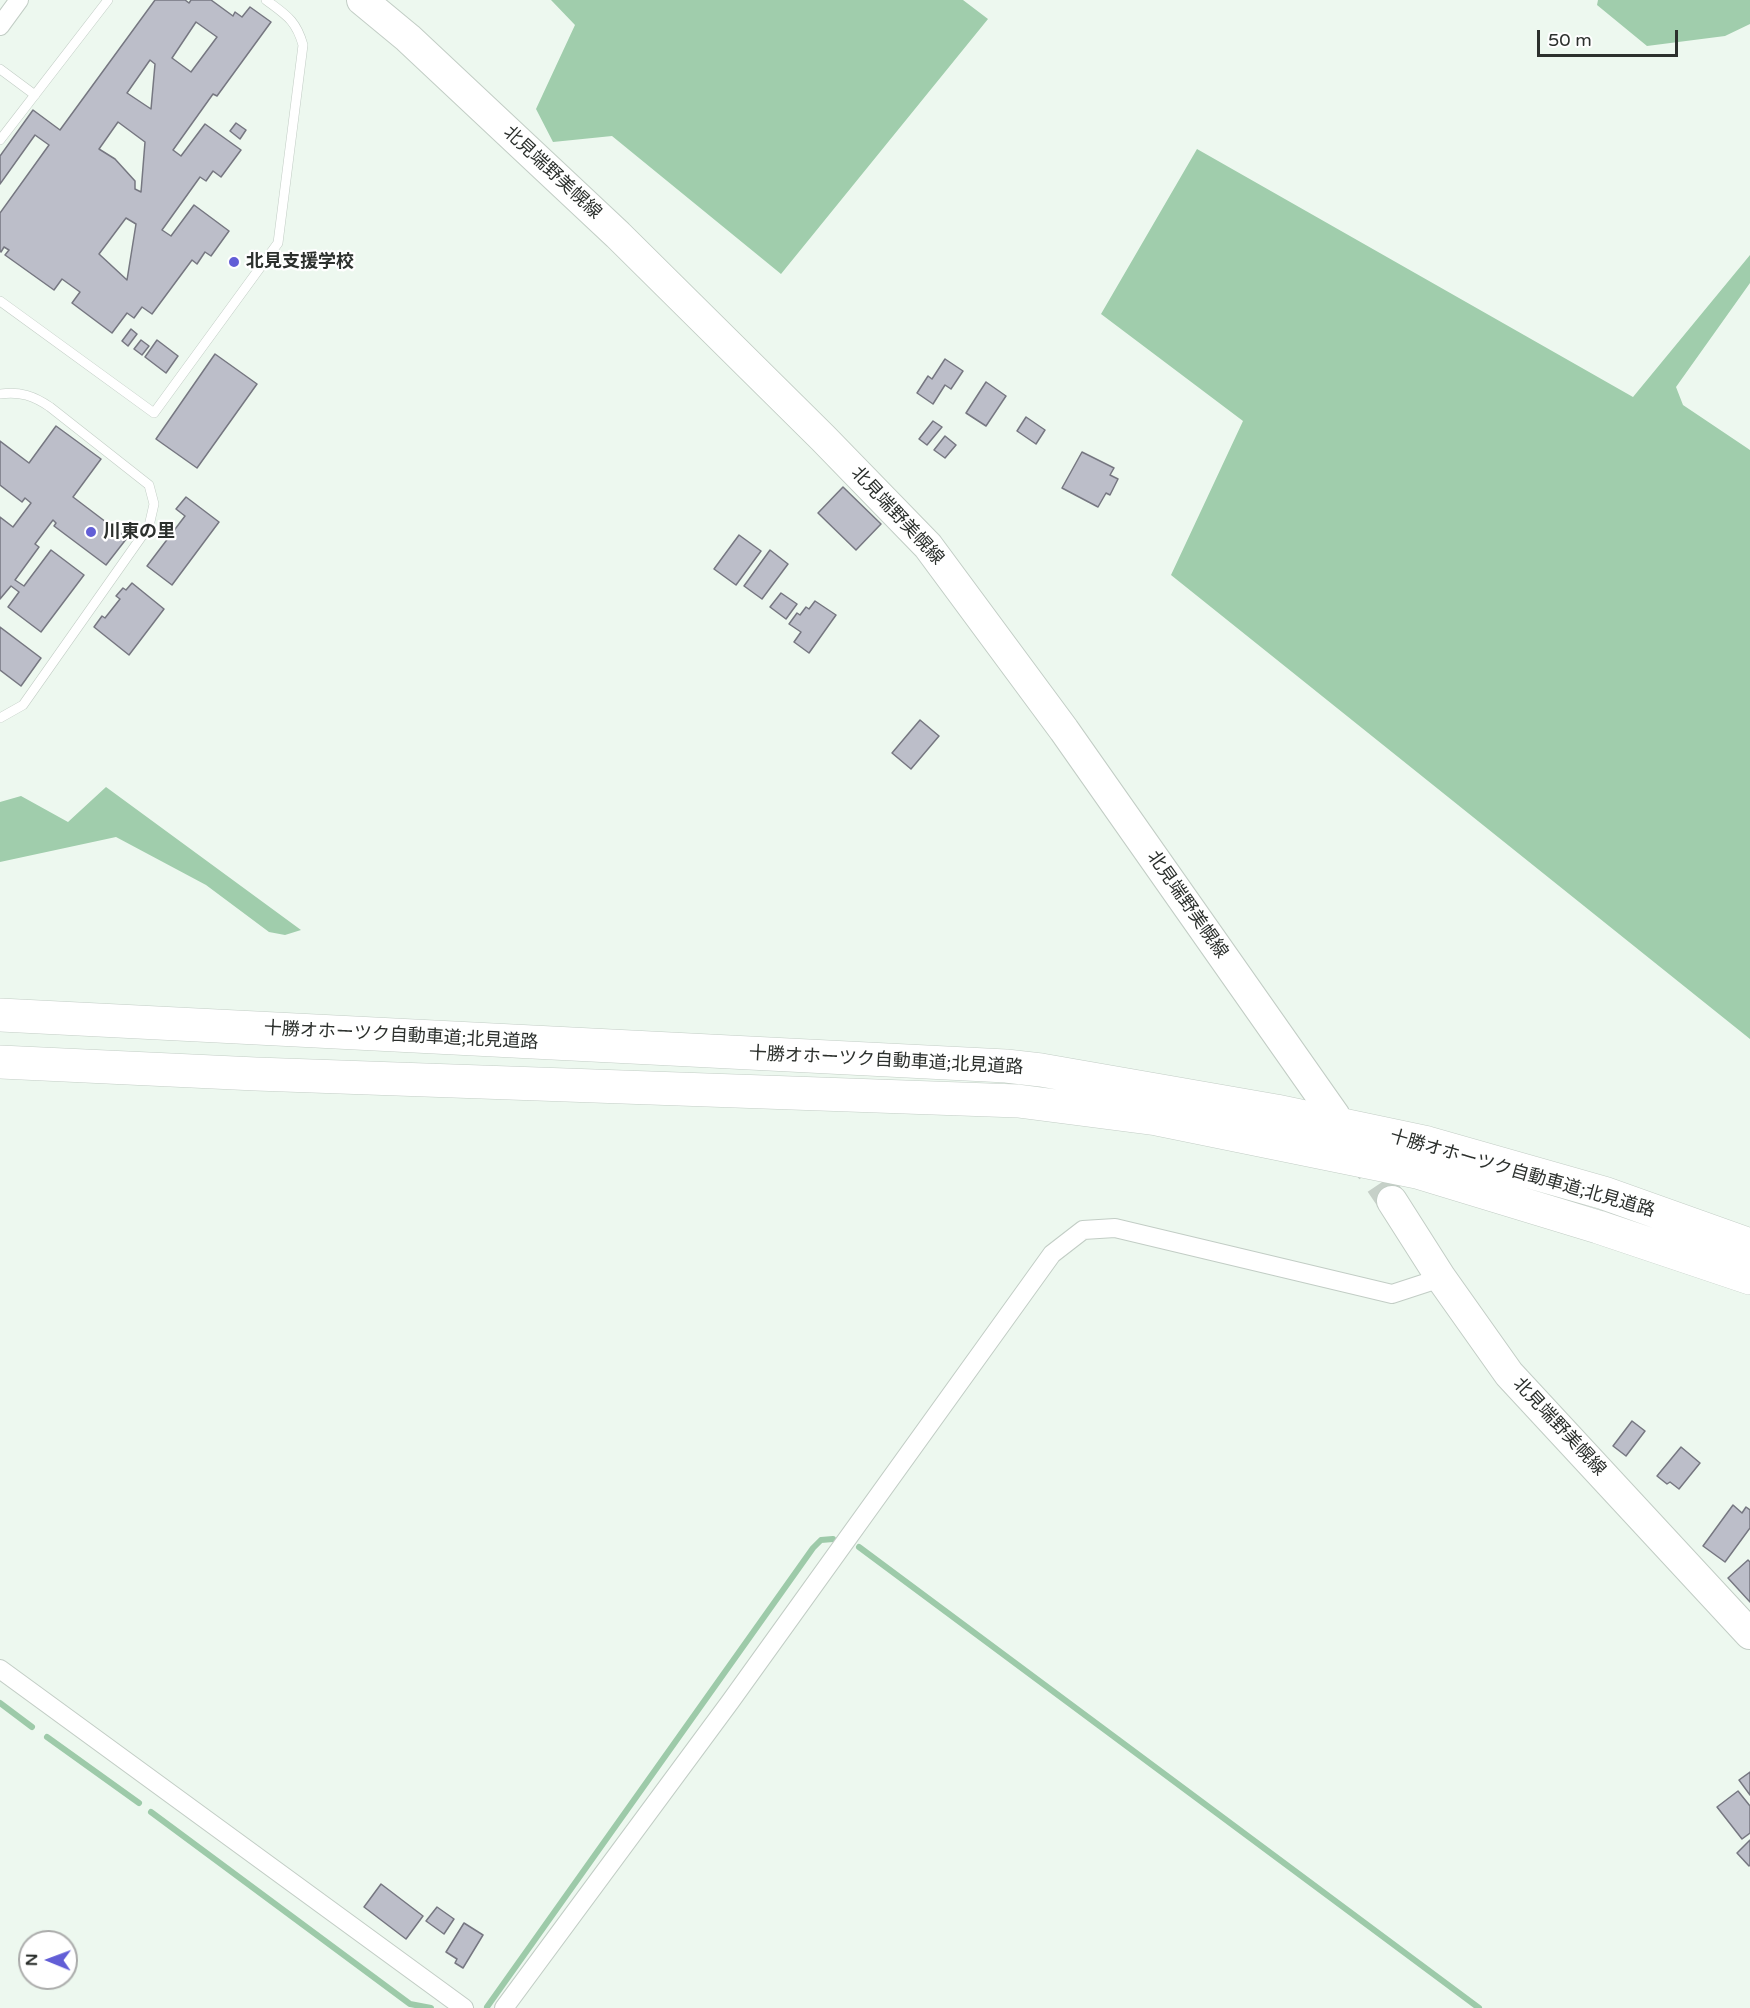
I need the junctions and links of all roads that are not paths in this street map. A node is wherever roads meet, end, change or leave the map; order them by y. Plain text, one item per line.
1 (19, 0) edge
2 (108, 0) edge
3 (266, 0) edge
4 (362, 0) edge
5 (0, 26) edge
6 (0, 69) edge
7 (35, 95) junction
8 (0, 140) edge
9 (0, 301) edge
10 (0, 394) edge
11 (0, 718) edge
12 (0, 1015) edge
13 (0, 1062) edge
14 (1335, 1116) dead end
15 (1392, 1201) tunnel mouth
16 (1750, 1245) edge
17 (1441, 1278) junction
18 (1750, 1278) edge
19 (1750, 1634) edge
20 (0, 1669) edge
21 (464, 2008) edge
22 (504, 2008) edge

1 - 5 street
2 - 7 lane
3 - 9 lane
4 - 14 main road, 北見端野美幌線
6 - 7 lane
7 - 8 lane
10 - 11 lane
12 - 16 highway, 十勝オホーツク自動車道;北見道路
13 - 18 highway, 十勝オホーツク自動車道;北見道路
15 - 17 main road, 北見端野美幌線
17 - 19 main road, 北見端野美幌線
17 - 22 street
20 - 21 street

